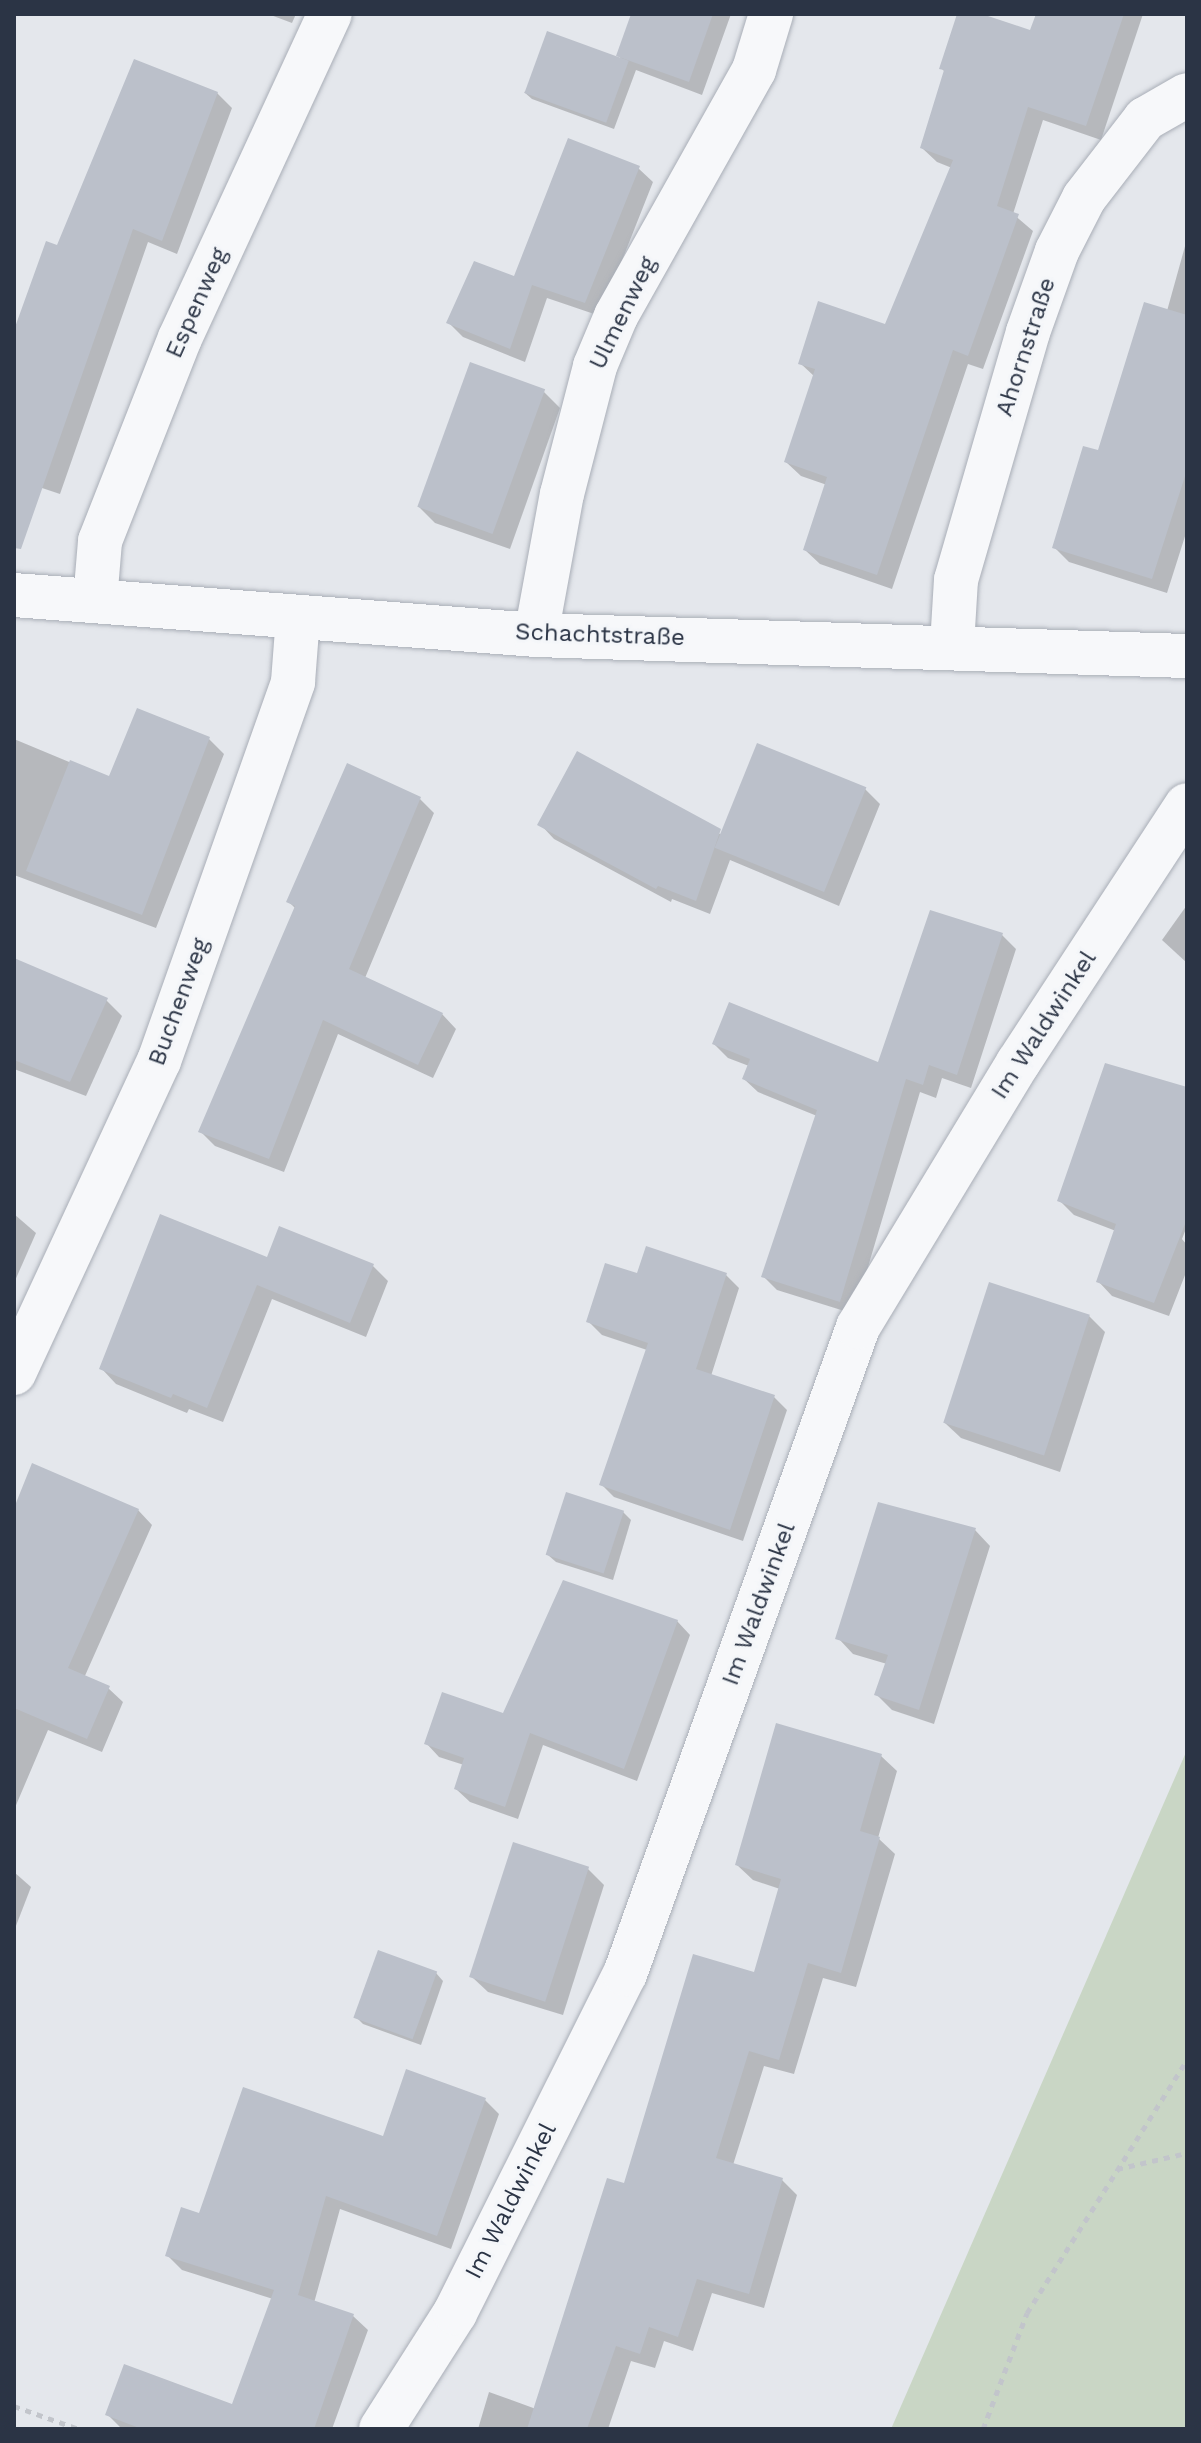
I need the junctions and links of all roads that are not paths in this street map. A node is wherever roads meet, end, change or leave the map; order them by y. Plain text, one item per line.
1 (330, 14) edge
2 (771, 14) edge
3 (1187, 95) edge
4 (14, 595) edge
5 (95, 601) junction
6 (298, 617) junction
7 (536, 635) junction
8 (952, 645) junction
9 (1187, 656) edge
10 (1187, 805) edge
11 (14, 1373) edge
12 (381, 2429) edge

1 - 5 street, Espenweg
2 - 7 street, Ulmenweg
3 - 8 street, Ahornstraße
4 - 5 street, Schachtstraße
5 - 6 street, Schachtstraße
6 - 7 street, Schachtstraße
6 - 11 street, Buchenweg
7 - 8 street, Schachtstraße
8 - 9 street, Schachtstraße
10 - 12 street, Im Waldwinkel

